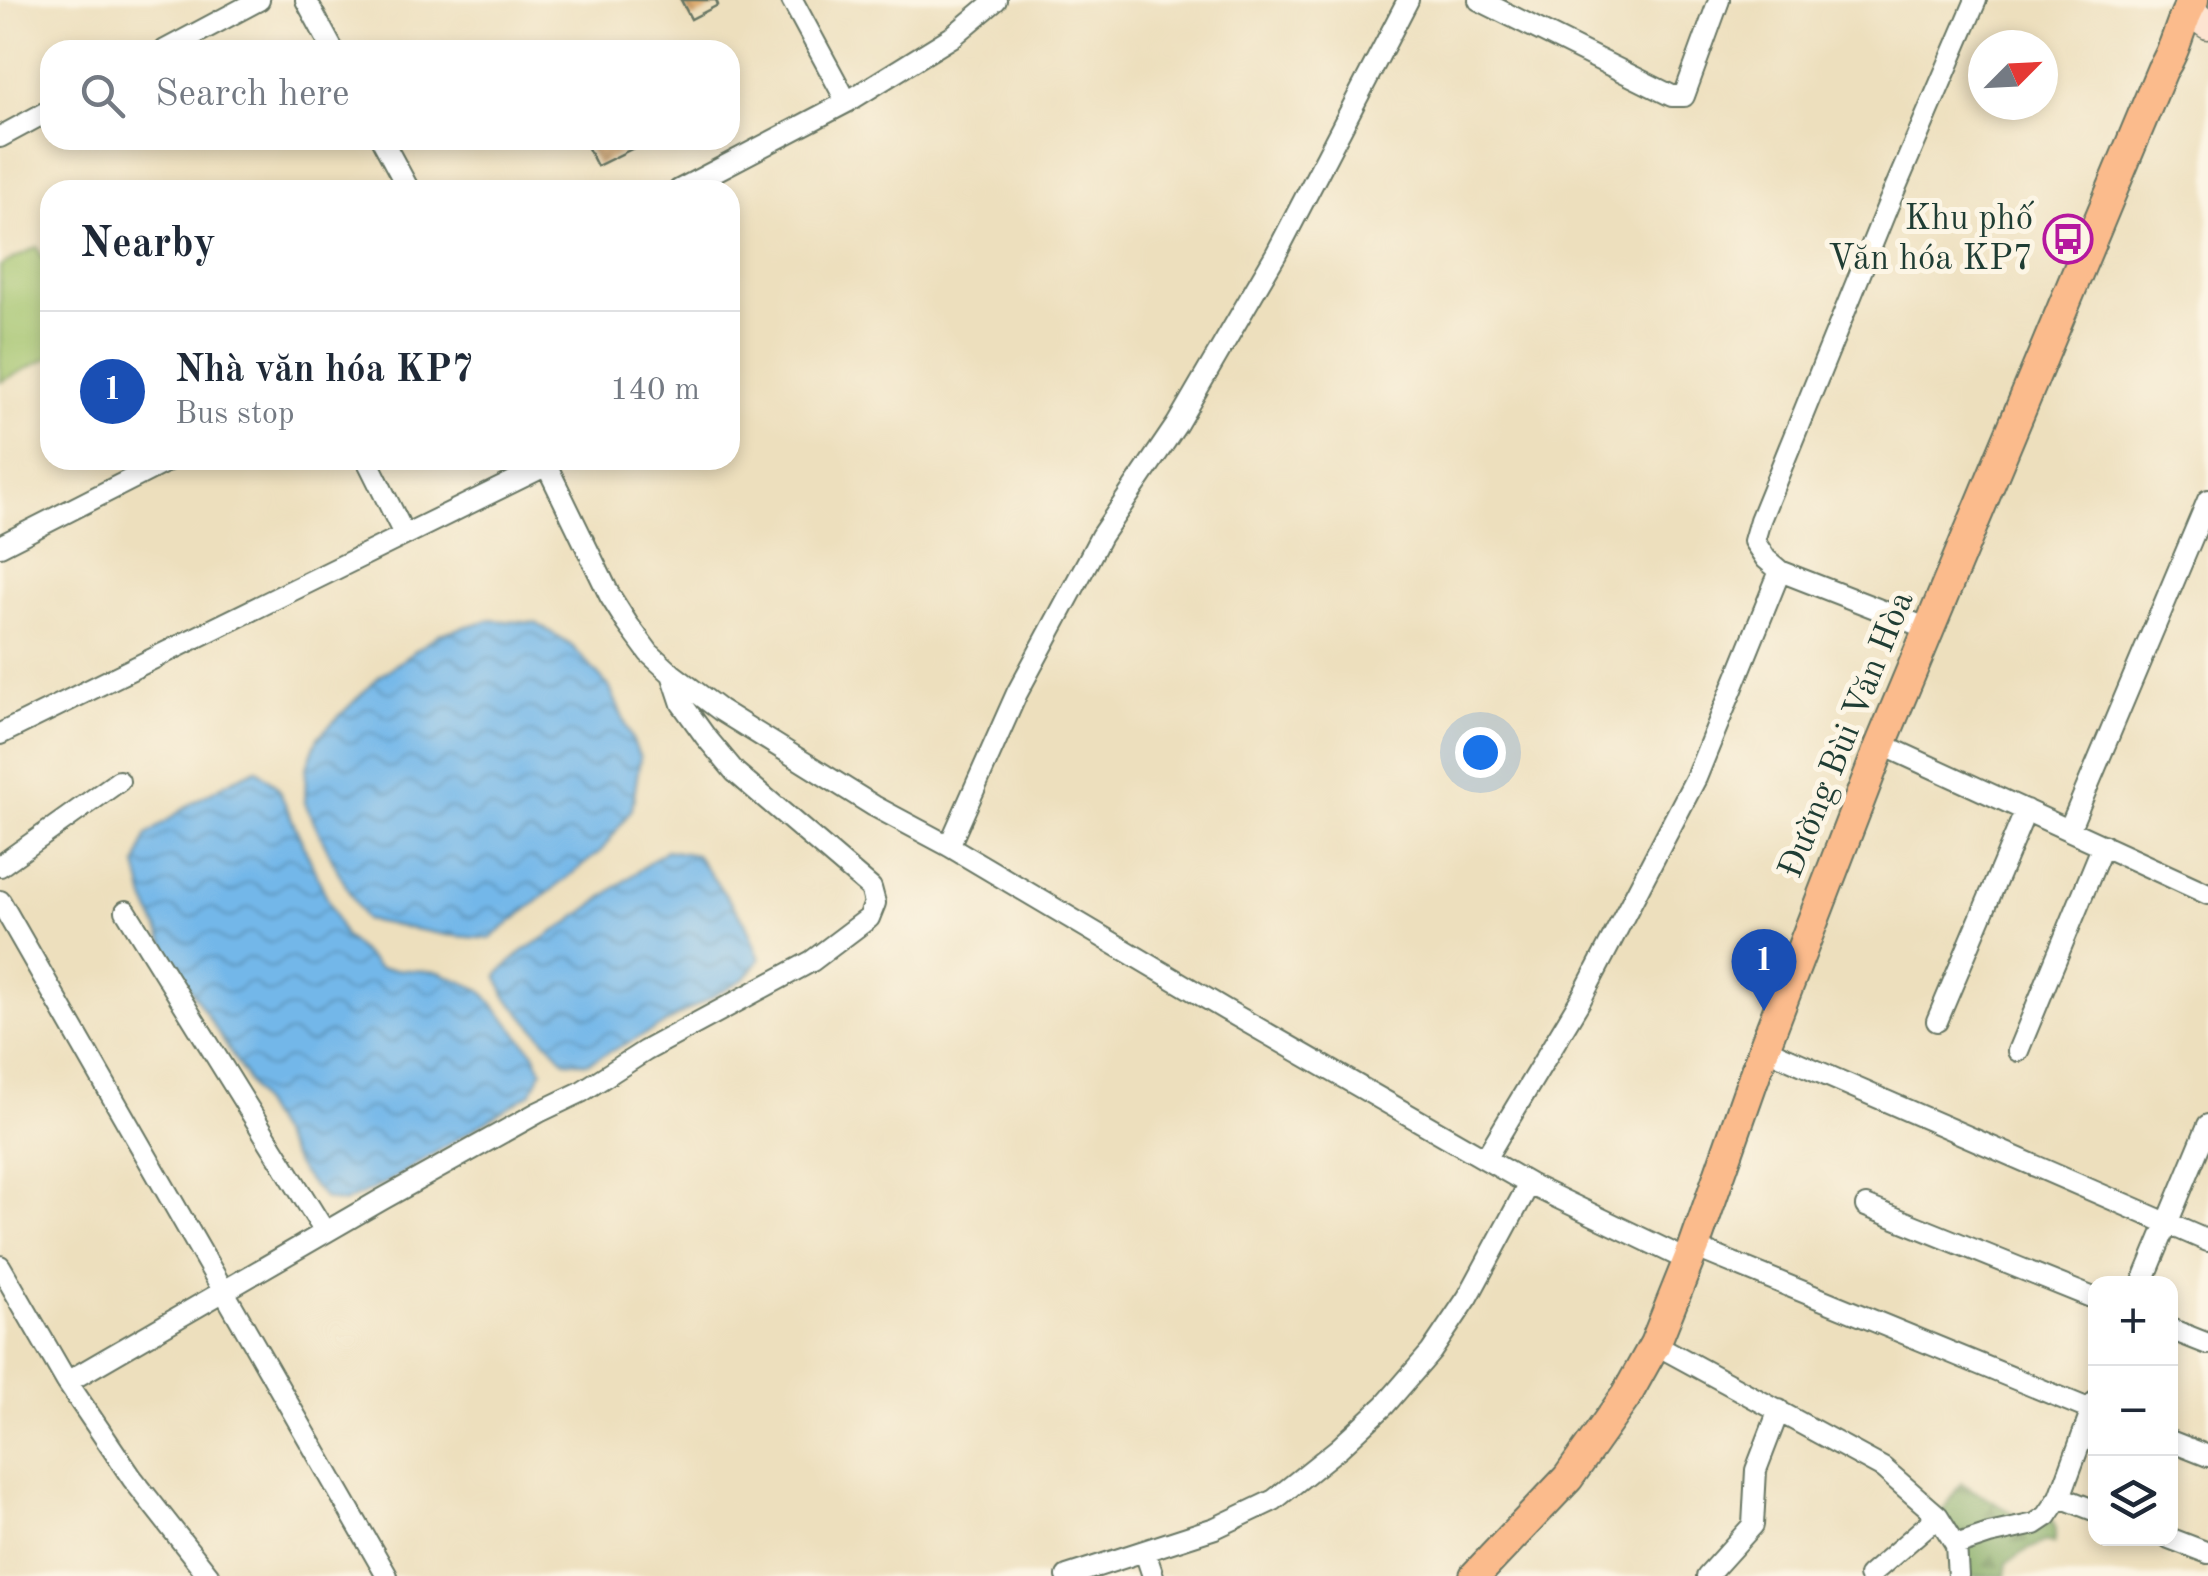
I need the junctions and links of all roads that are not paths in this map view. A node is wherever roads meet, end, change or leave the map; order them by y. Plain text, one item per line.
1 (259, 0) edge
2 (306, 0) edge
3 (792, 0) edge
4 (996, 0) edge
5 (1408, 0) edge
6 (1479, 0) edge
7 (1719, 0) edge
8 (1976, 0) edge
9 (2194, 10) edge
10 (184, 40) edge
11 (328, 40) edge
12 (847, 102) junction
13 (40, 115) edge
14 (0, 136) edge
15 (387, 150) edge
16 (404, 180) edge
17 (698, 180) edge
18 (149, 470) edge
19 (371, 470) edge
20 (532, 470) edge
21 (549, 470) edge
22 (2208, 500) edge
23 (404, 534) junction
24 (0, 546) edge
25 (1780, 571) junction
26 (1929, 629) junction
27 (672, 674) junction
28 (0, 734) edge
29 (1881, 744) junction
30 (119, 780) dead end
31 (2026, 810) junction
32 (2068, 830) junction
33 (2103, 845) junction
34 (949, 846) junction
35 (0, 866) edge
36 (2208, 894) edge
37 (0, 901) edge
38 (126, 911) dead end
39 (1938, 1021) dead end
40 (1764, 1048) junction
41 (2018, 1051) dead end
42 (2208, 1125) edge
43 (1485, 1159) junction
44 (1529, 1184) junction
45 (1866, 1206) dead end
46 (2167, 1222) junction
47 (325, 1232) junction
48 (2208, 1241) edge
49 (1692, 1254) junction
50 (0, 1266) edge
51 (2145, 1276) edge
52 (224, 1290) junction
53 (2088, 1296) edge
54 (2178, 1333) edge
55 (1654, 1344) junction
56 (2208, 1344) edge
57 (68, 1382) junction
58 (2088, 1406) edge
59 (1779, 1410) junction
60 (2088, 1424) edge
61 (2178, 1444) edge
62 (2208, 1456) edge
63 (2060, 1497) junction
64 (2088, 1508) edge
65 (1938, 1516) junction
66 (2178, 1541) edge
67 (1956, 1545) junction
68 (1145, 1552) junction
69 (2208, 1553) edge
70 (208, 1576) edge
71 (387, 1576) edge
72 (1068, 1576) edge
73 (1153, 1576) edge
74 (1475, 1576) edge
75 (1707, 1576) edge
76 (1869, 1576) edge
77 (1958, 1576) edge

1 - 10 street
2 - 11 street
3 - 12 street
4 - 12 street
5 - 34 street
6 - 7 street
8 - 25 street
9 - 26 main road, Đường Bùi Văn Hòa
12 - 17 street
13 - 14 street
15 - 16 street
18 - 24 street
19 - 23 street
20 - 23 street
21 - 27 street
22 - 32 street
23 - 28 street
25 - 26 street
25 - 43 street
26 - 29 main road, Đường Bùi Văn Hòa
27 - 34 street
27 - 47 street
29 - 31 street
29 - 40 main road, Đường Bùi Văn Hòa
30 - 35 street
31 - 32 street
31 - 39 street
32 - 33 street
33 - 36 street
33 - 41 street
34 - 43 street
37 - 52 street
38 - 47 street
40 - 46 street
40 - 49 main road, Đường Bùi Văn Hòa
42 - 46 street
43 - 44 street
44 - 49 street
44 - 68 street
45 - 53 street
46 - 48 street
46 - 51 street
47 - 52 street
49 - 55 main road, Đường Bùi Văn Hòa
49 - 58 street
50 - 57 street
52 - 57 street
52 - 71 street
54 - 56 street
55 - 59 street
55 - 74 main road, Đường Bùi Văn Hòa
57 - 70 street
59 - 65 street
59 - 75 street
60 - 63 street
61 - 62 street
63 - 64 street
63 - 67 street
65 - 67 street
65 - 76 street
66 - 69 street
67 - 77 street
68 - 72 street
68 - 73 street

